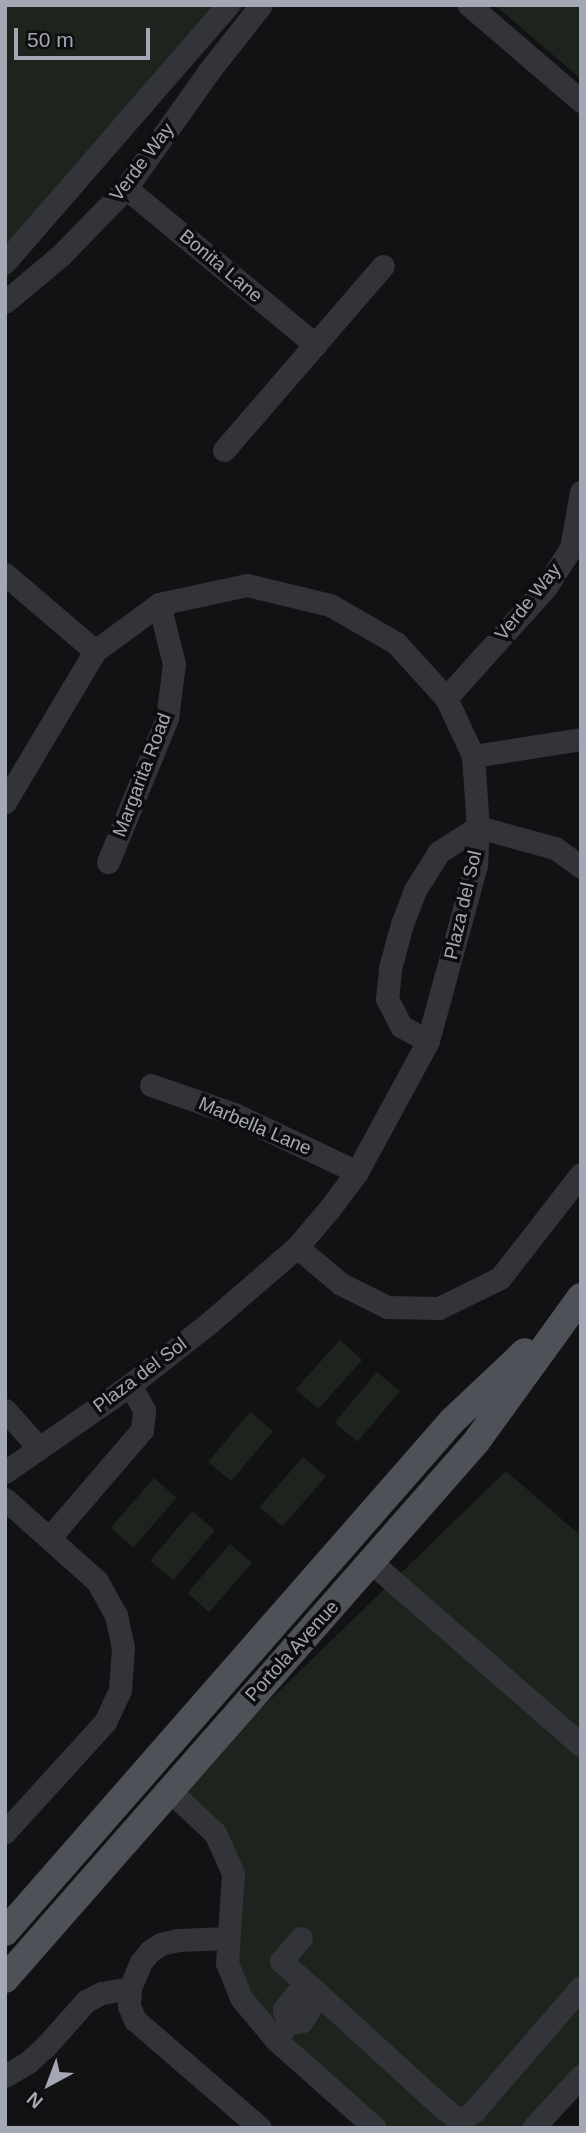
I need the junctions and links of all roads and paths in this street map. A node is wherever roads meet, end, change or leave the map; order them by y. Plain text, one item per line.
1 (228, 5) edge
2 (261, 5) edge
3 (469, 5) edge
4 (581, 101) edge
5 (126, 188) junction
6 (5, 262) edge
7 (383, 266) dead end
8 (5, 302) edge
9 (316, 345) junction
10 (224, 450) dead end
11 (581, 492) edge
12 (5, 574) edge
13 (159, 604) junction
14 (96, 651) junction
15 (446, 698) junction
16 (581, 740) edge
17 (473, 757) junction
18 (5, 802) edge
19 (478, 827) junction
20 (108, 862) dead end
21 (581, 867) edge
22 (428, 1041) junction
23 (151, 1085) dead end
24 (357, 1172) junction
25 (581, 1174) edge
26 (297, 1247) junction
27 (573, 1306) edge
28 (130, 1385) junction
29 (5, 1410) edge
30 (38, 1448) junction
31 (5, 1472) edge
32 (5, 1499) edge
33 (50, 1538) junction
34 (371, 1562) junction
35 (244, 1660) junction
36 (581, 1745) edge
37 (169, 1790) junction
38 (5, 1832) edge
39 (5, 1932) edge
40 (227, 1937) junction
41 (301, 1938) dead end
42 (5, 1979) edge
43 (581, 1987) edge
44 (130, 1988) junction
45 (311, 1993) junction
46 (282, 2032) junction
47 (5, 2076) edge
48 (581, 2076) edge
49 (260, 2128) edge
50 (375, 2128) edge
51 (533, 2128) edge

1 - 6 street
2 - 5 street, Verde Way
3 - 4 street
5 - 8 street, Verde Way
5 - 9 street, Bonita Lane
7 - 9 street
9 - 10 street
11 - 15 street, Verde Way
12 - 14 street
13 - 14 street, Plaza del Sol
13 - 15 street, Plaza del Sol
13 - 20 street, Margarita Road
14 - 18 street, Plaza del Sol
15 - 17 street, Plaza del Sol
16 - 17 street
17 - 19 street, Plaza del Sol
19 - 21 street
19 - 22 street, Plaza del Sol
19 - 22 street
22 - 24 street, Plaza del Sol
23 - 24 street, Marbella Lane
24 - 26 street, Plaza del Sol
25 - 26 street
26 - 28 street, Plaza del Sol
27 - 34 main road, Portola Avenue
27 - 35 main road, Portola Avenue
28 - 30 street, Plaza del Sol
28 - 33 street
29 - 30 street
30 - 31 street, Plaza del Sol
32 - 33 street
33 - 38 street
34 - 36 street
34 - 37 main road, Portola Avenue
35 - 37 main road
35 - 39 main road, Portola Avenue
37 - 40 street
37 - 42 main road, Portola Avenue
40 - 44 street
40 - 46 street
41 - 45 street
43 - 45 street
44 - 47 street
44 - 49 street
45 - 46 street
46 - 50 street
48 - 51 street

